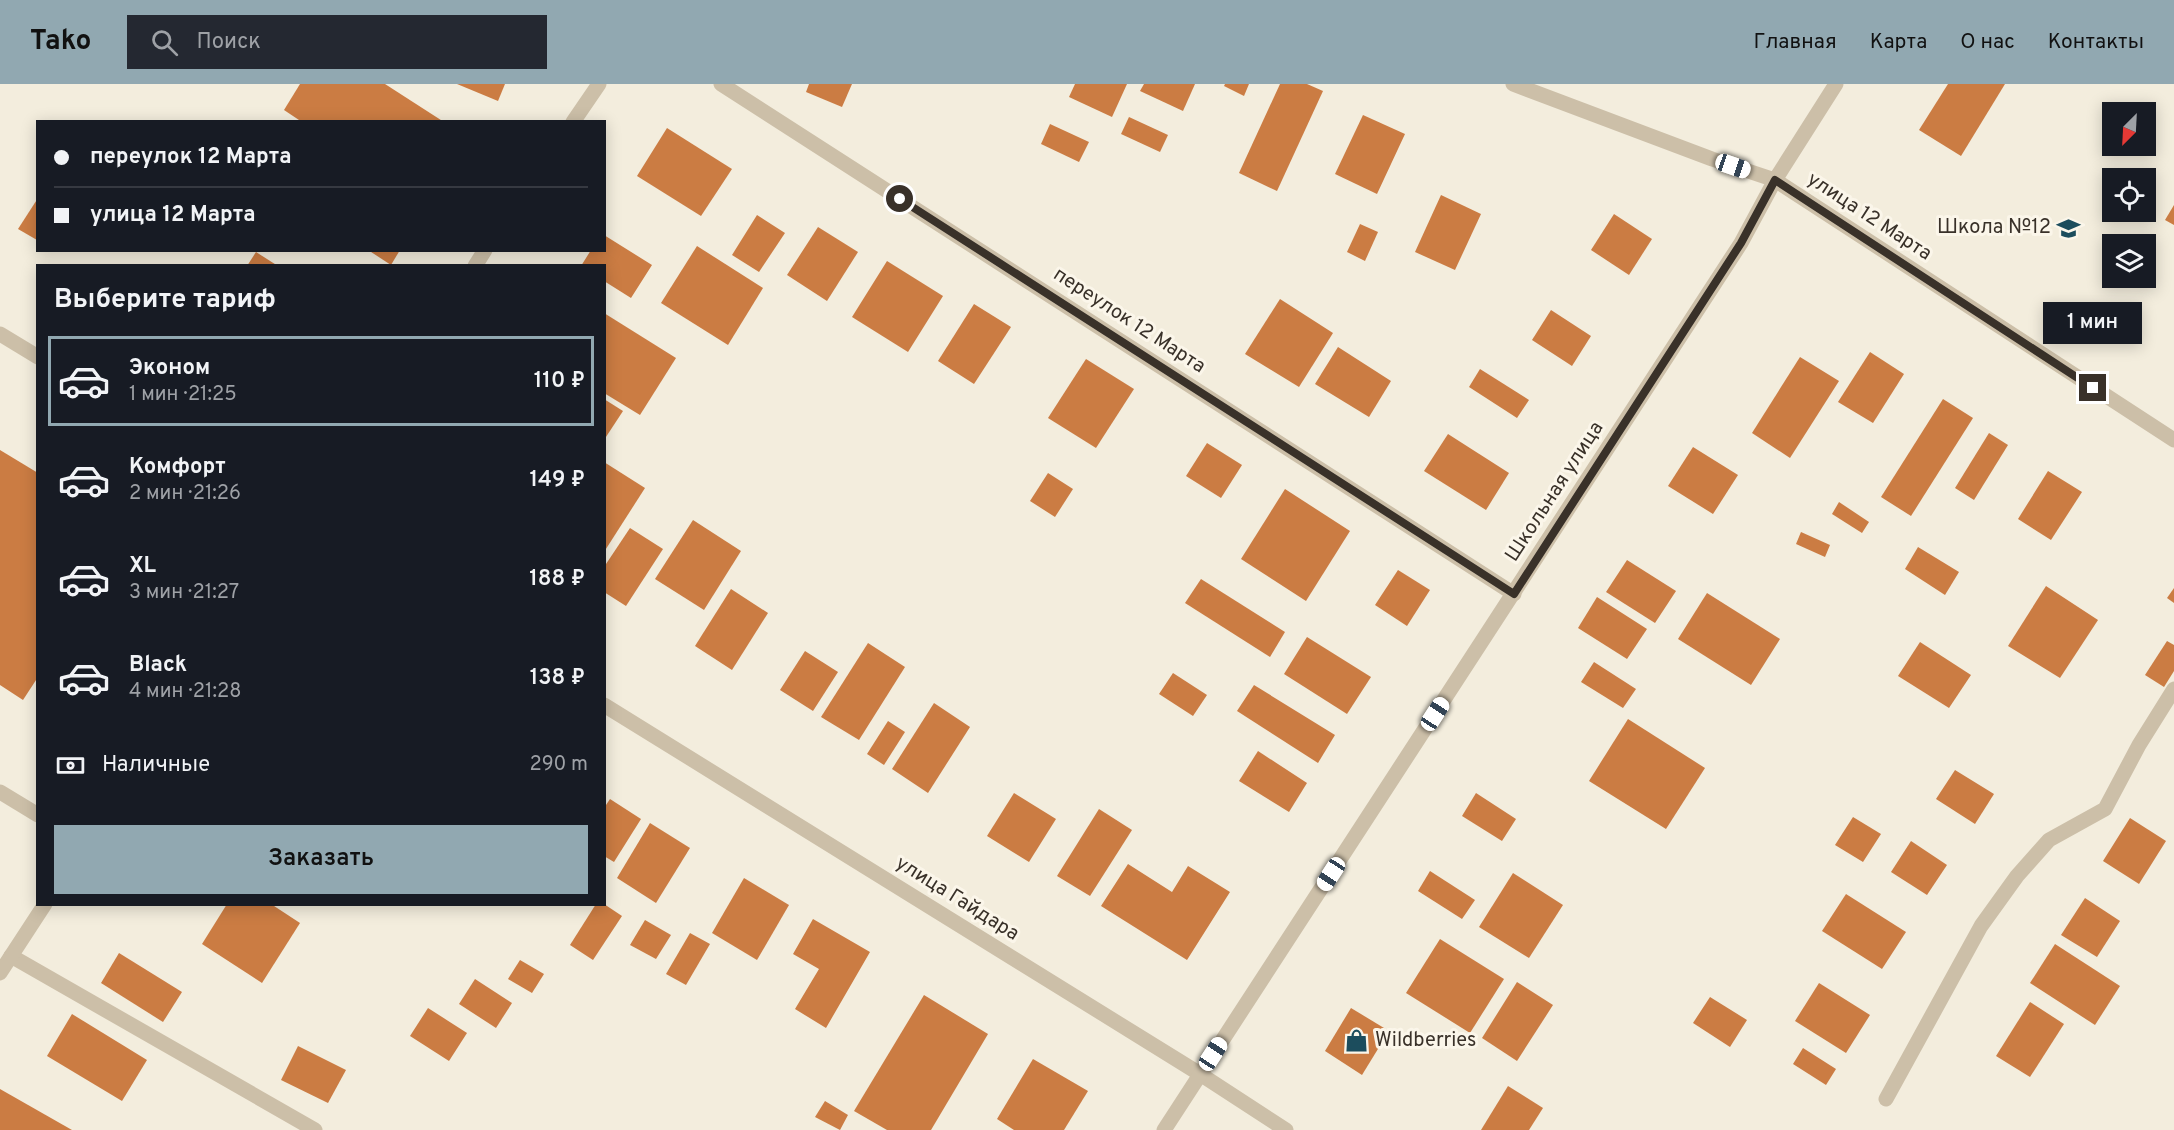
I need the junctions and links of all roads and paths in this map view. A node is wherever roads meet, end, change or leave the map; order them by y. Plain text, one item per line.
1 (599, 84) edge
2 (722, 84) edge
3 (1513, 84) edge
4 (1836, 84) edge
5 (574, 120) edge
6 (1775, 180) junction
7 (0, 334) edge
8 (36, 356) edge
9 (2174, 440) edge
10 (1514, 594) junction
11 (2174, 689) edge
12 (606, 706) edge
13 (0, 792) edge
14 (36, 814) edge
15 (44, 906) edge
16 (11, 956) junction
17 (0, 973) edge
18 (1200, 1074) junction
19 (1886, 1099) dead end
20 (315, 1130) edge
21 (1164, 1130) edge
22 (1286, 1130) edge

1 - 5 street
2 - 10 street, переулок 12 Марта
3 - 6 street, улица 12 Марта
4 - 6 street, Школьная улица
6 - 9 street, улица 12 Марта
6 - 10 street, Школьная улица
7 - 8 street
10 - 18 street, Школьная улица
11 - 19 street
12 - 18 street, улица Гайдара
13 - 14 street
15 - 16 street
16 - 17 street
16 - 20 street
18 - 21 street, Школьная улица
18 - 22 street, улица Гайдара

